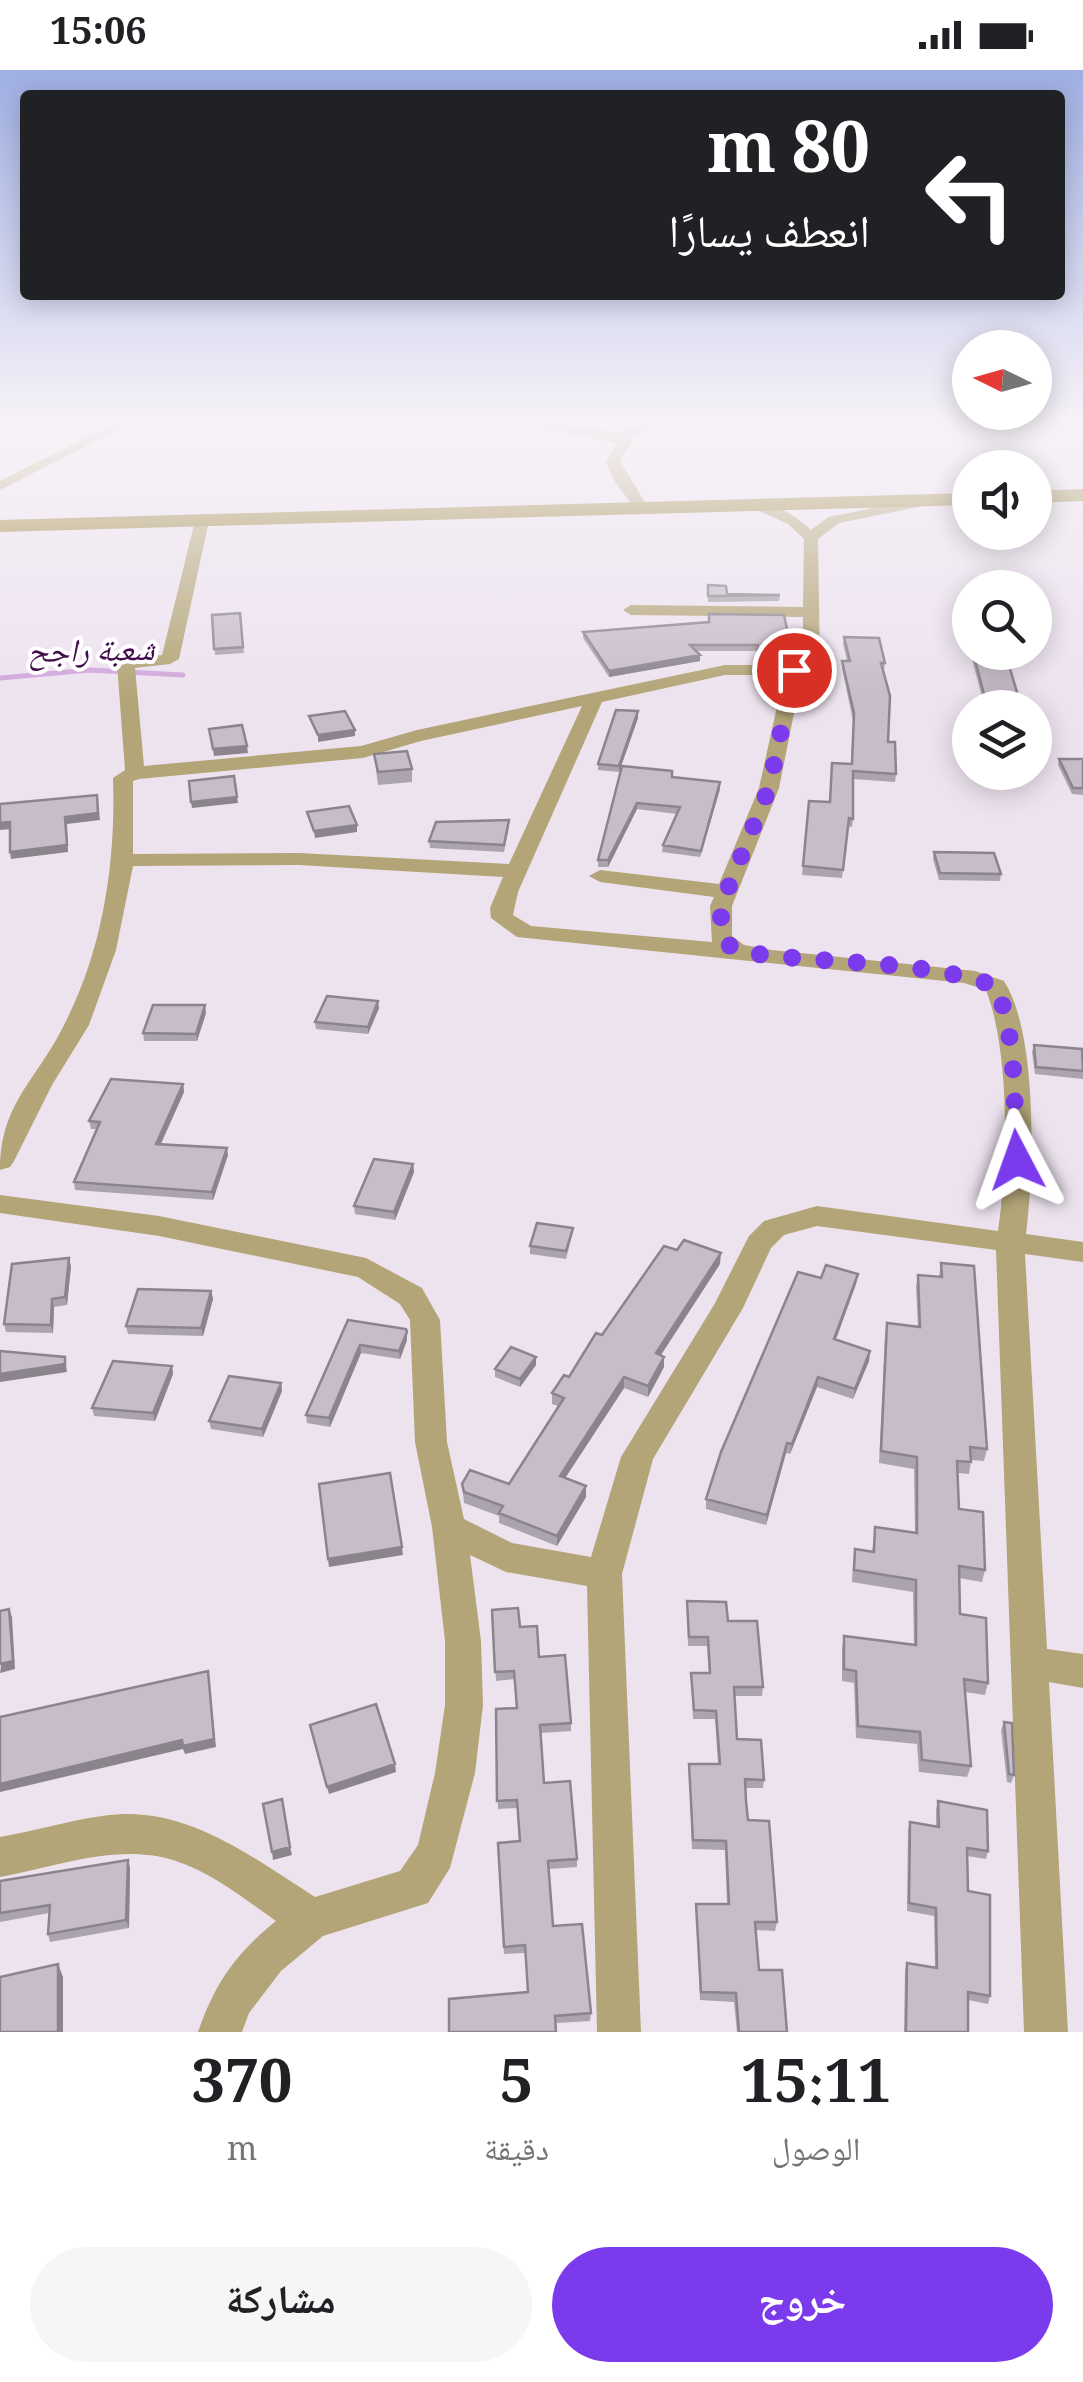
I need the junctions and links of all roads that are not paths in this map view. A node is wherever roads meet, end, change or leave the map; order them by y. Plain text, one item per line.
1 (511, 513) edge
2 (773, 513) edge
3 (874, 513) edge
4 (202, 521) junction
5 (0, 526) edge
6 (811, 538) junction
7 (631, 610) dead end
8 (814, 612) junction
9 (794, 670) junction
10 (594, 700) junction
11 (135, 773) junction
12 (132, 860) dead end
13 (516, 871) junction
14 (600, 876) dead end
15 (727, 892) junction
16 (736, 951) junction
17 (0, 1160) edge
18 (0, 1204) edge
19 (1010, 1244) junction
20 (1083, 1252) edge
21 (449, 1526) junction
22 (604, 1574) junction
23 (1029, 1663) junction
24 (1083, 1671) edge
25 (0, 1857) edge
26 (311, 1919) junction
27 (220, 2032) edge
28 (619, 2032) edge
29 (1046, 2032) edge

1 - 4 main road
2 - 6 street
3 - 6 street
4 - 5 main road
4 - 11 street
6 - 8 street
7 - 8 street
8 - 9 street
9 - 10 street
9 - 15 street
10 - 11 street
10 - 13 street
11 - 17 street
12 - 13 street
13 - 16 street
14 - 15 street
15 - 16 street
16 - 19 street
18 - 21 street
19 - 20 street
19 - 22 street
19 - 23 street
21 - 22 street
21 - 26 street
22 - 28 street
23 - 24 street
23 - 29 street
25 - 26 street
26 - 27 street

